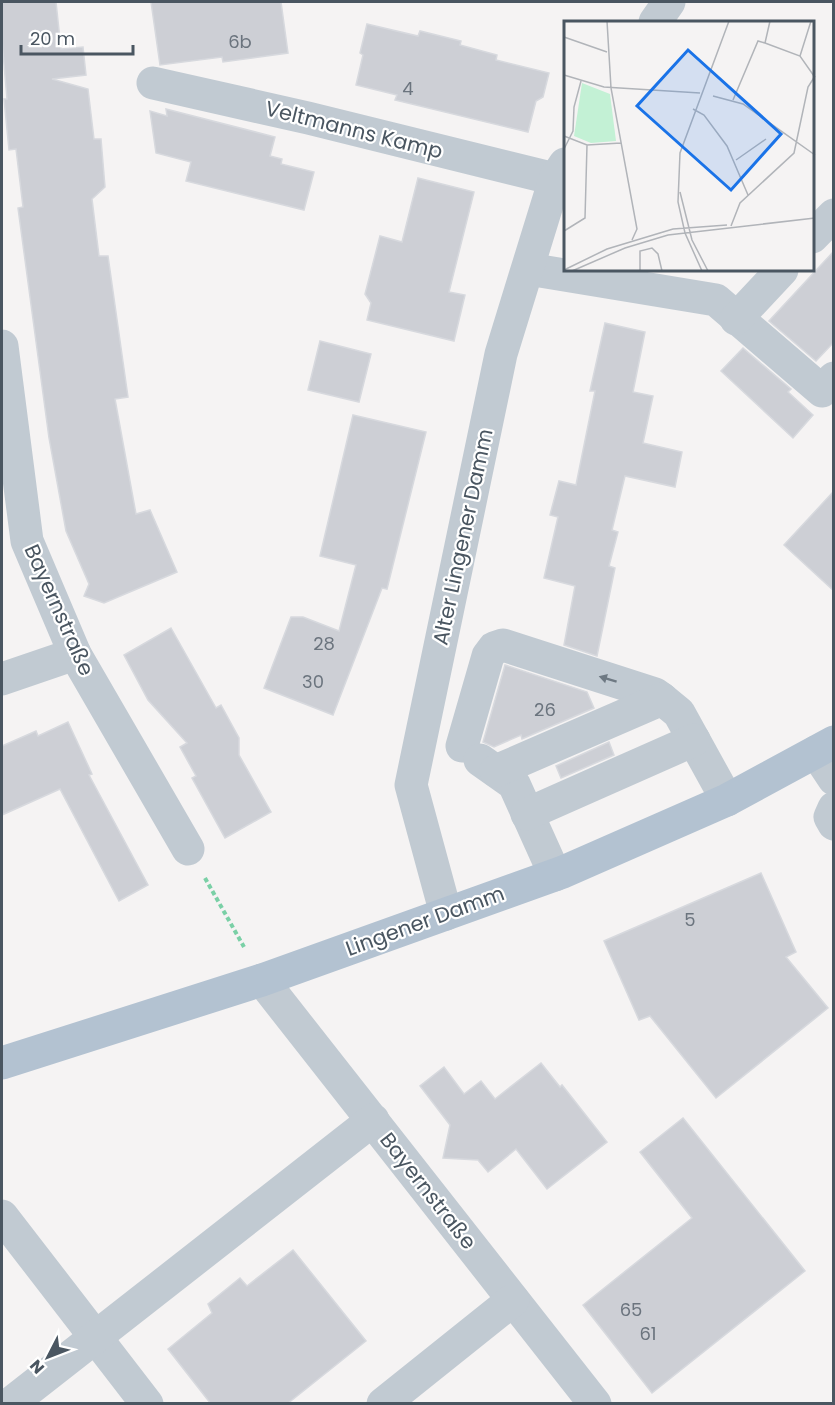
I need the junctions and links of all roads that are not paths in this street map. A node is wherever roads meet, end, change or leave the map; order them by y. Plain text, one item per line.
1 (669, 2) edge
2 (656, 21) edge
3 (153, 82) dead end
4 (560, 172) edge
5 (834, 215) edge
6 (814, 236) edge
7 (528, 269) junction
8 (780, 272) edge
9 (736, 319) junction
10 (2, 346) edge
11 (834, 378) edge
12 (75, 654) junction
13 (2, 679) edge
14 (680, 719) junction
15 (422, 732) junction
16 (462, 746) junction
17 (825, 747) edge
18 (834, 779) edge
19 (514, 791) junction
20 (727, 800) junction
21 (834, 807) edge
22 (834, 824) edge
23 (188, 849) road end
24 (555, 875) junction
25 (446, 914) junction
26 (262, 980) junction
27 (2, 1064) edge
28 (373, 1120) junction
29 (2, 1216) edge
30 (513, 1300) junction
31 (94, 1338) junction
32 (10, 1404) edge
33 (147, 1404) edge
34 (383, 1404) edge
35 (595, 1404) edge

1 - 2 street
3 - 4 street, Veltmanns Kamp
4 - 7 street, Alter Lingener Damm
5 - 6 street
7 - 9 street
7 - 15 street, Alter Lingener Damm
8 - 9 street
9 - 11 street
10 - 12 street, Bayernstraße
12 - 13 street
12 - 23 street, Bayernstraße
14 -> 16 street
14 - 19 street
14 - 19 street
14 - 20 street
15 - 16 street
15 - 25 street, Alter Lingener Damm
16 - 19 street
17 - 18 street
17 - 20 main road, Lingener Damm
19 - 24 street
20 - 24 main road, Lingener Damm
21 - 22 street
24 - 25 main road, Lingener Damm
25 - 26 main road, Lingener Damm
26 - 27 main road, Lingener Damm
26 - 28 street, Bayernstraße
28 - 30 street, Bayernstraße
28 - 31 street
29 - 31 street
30 - 34 street
30 - 35 street, Bayernstraße
31 - 32 street
31 - 33 street

